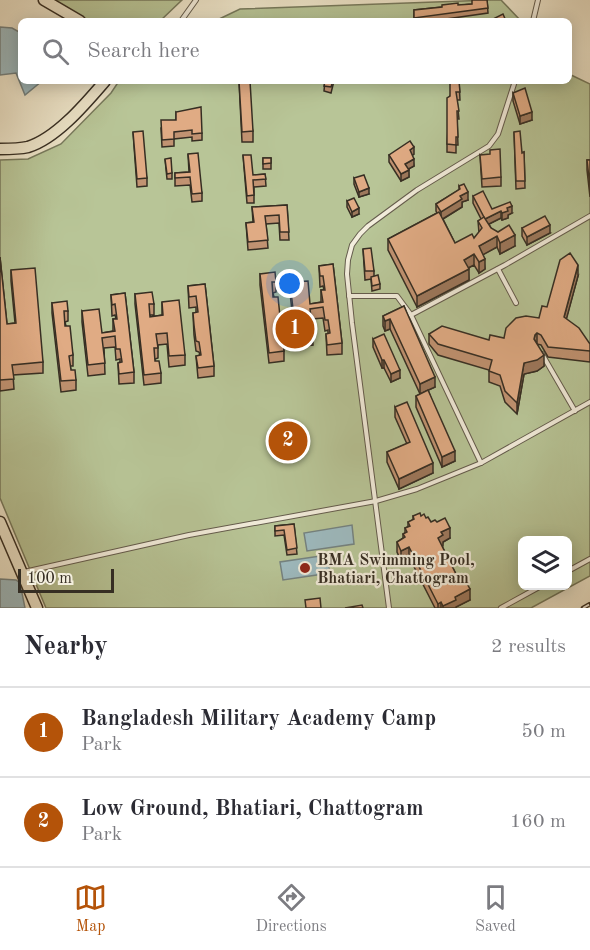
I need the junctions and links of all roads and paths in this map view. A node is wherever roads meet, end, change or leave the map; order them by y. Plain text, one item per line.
1 (45, 0) edge
2 (195, 0) edge
3 (538, 0) edge
4 (75, 18) edge
5 (183, 18) edge
6 (534, 18) edge
7 (102, 84) edge
8 (514, 84) edge
9 (0, 149) edge
10 (590, 216) edge
11 (498, 269) junction
12 (349, 296) junction
13 (516, 303) dead end
14 (411, 315) junction
15 (538, 348) edge
16 (590, 402) edge
17 (574, 411) junction
18 (481, 463) junction
19 (376, 501) junction
20 (0, 522) edge
21 (590, 559) edge
22 (572, 568) edge
23 (22, 572) junction
24 (532, 590) edge
25 (37, 608) edge
26 (389, 608) edge
27 (501, 608) edge

1 - 4 main road
2 - 5 lane
3 - 6 lane
7 - 9 main road
8 - 12 lane
10 - 11 lane
11 - 13 lane
11 - 14 lane
12 - 14 lane
12 - 19 lane
14 - 18 lane
15 - 17 lane
16 - 17 lane
17 - 18 lane
18 - 19 lane
19 - 23 lane
19 - 26 lane
20 - 23 main road
21 - 22 lane
23 - 25 main road
24 - 27 lane

